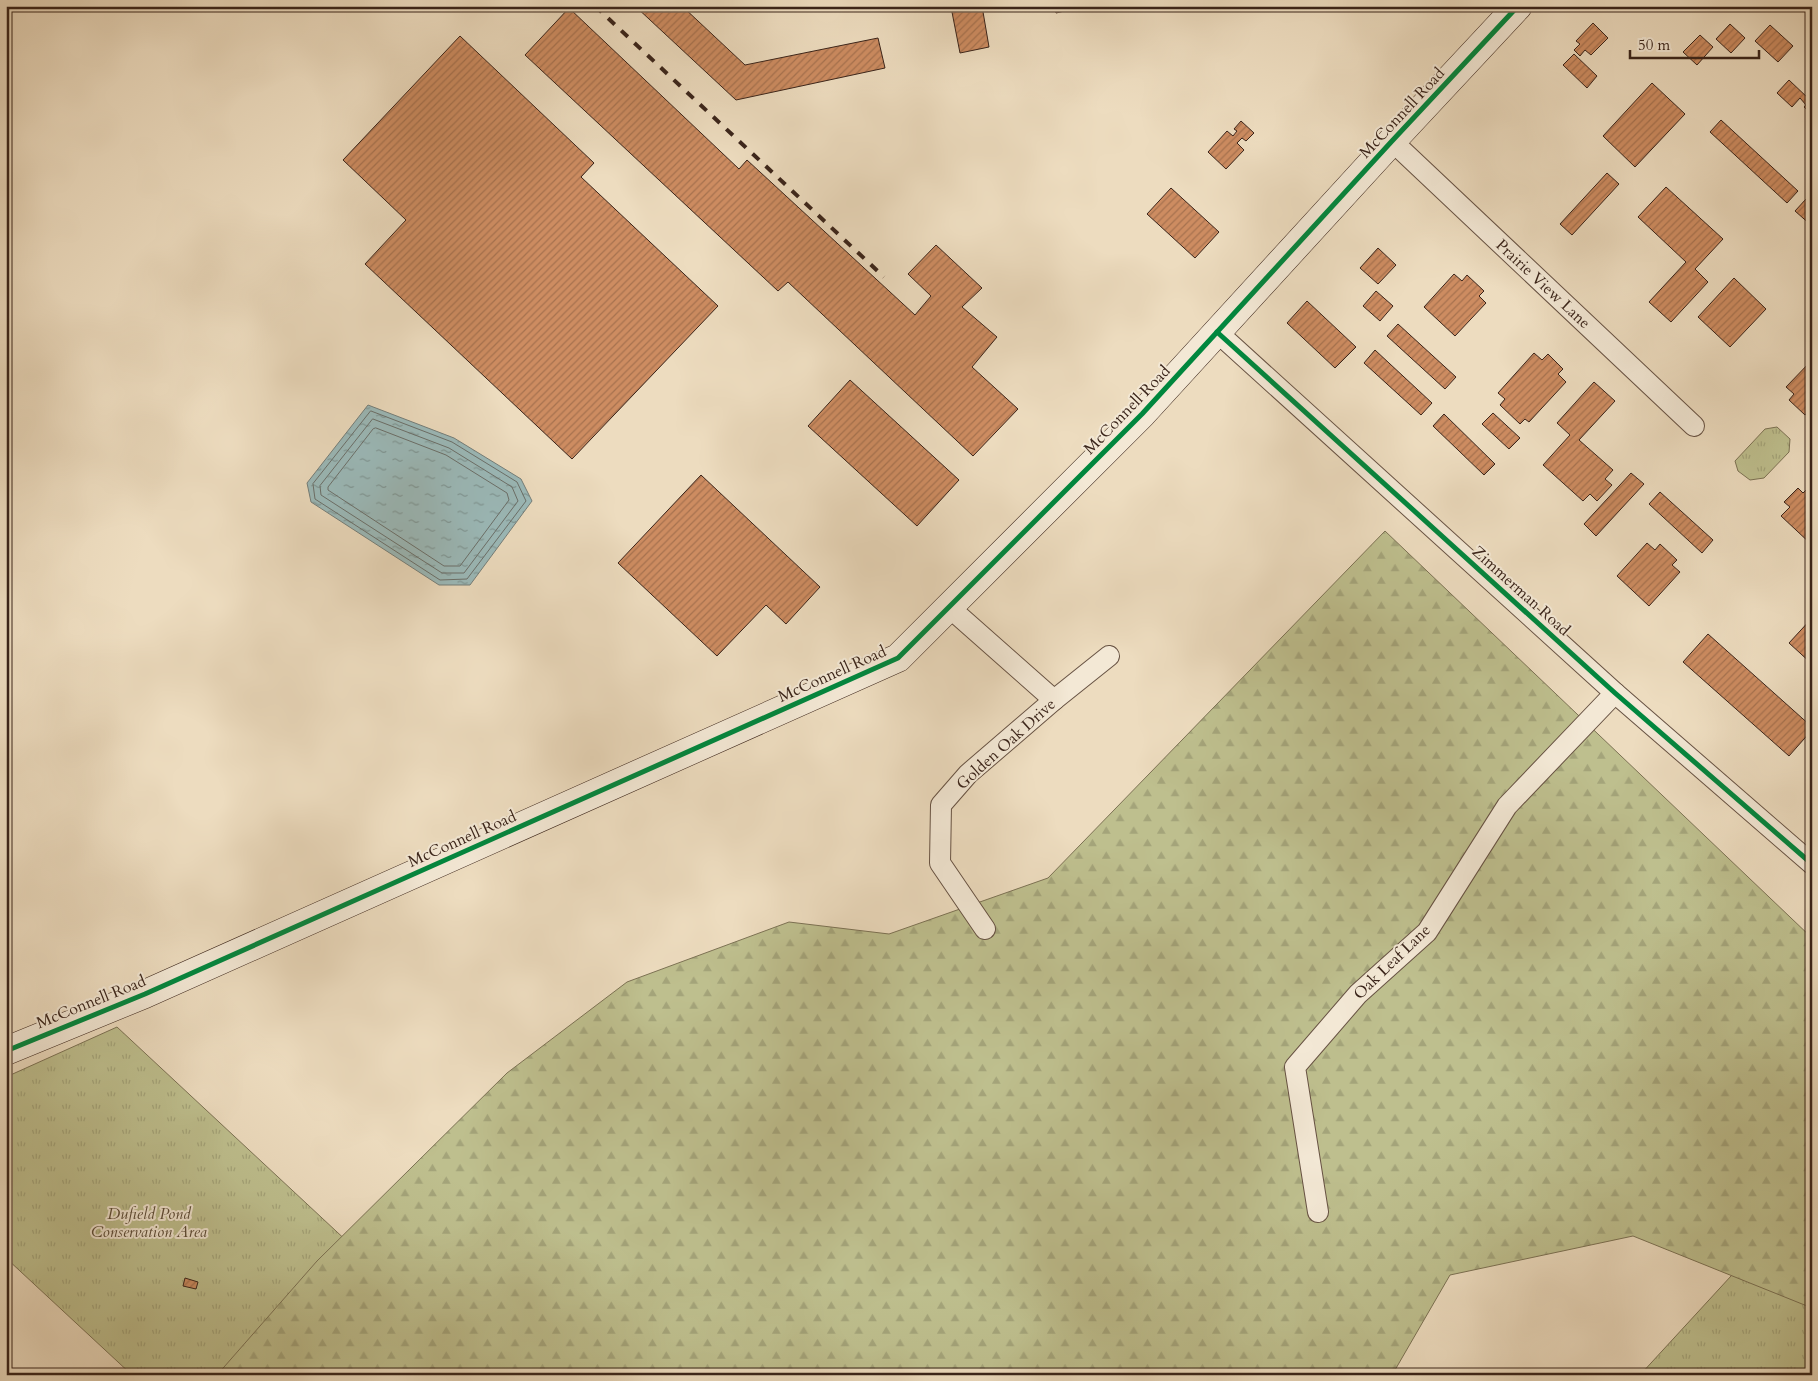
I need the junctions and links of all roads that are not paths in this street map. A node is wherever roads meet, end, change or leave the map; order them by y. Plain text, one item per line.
1 (1518, 6) edge
2 (1392, 141) junction
3 (1217, 332) junction
4 (1694, 426) dead end
5 (950, 608) junction
6 (1109, 656) dead end
7 (1615, 692) junction
8 (1054, 700) junction
9 (1809, 857) edge
10 (985, 929) dead end
11 (6, 1052) edge
12 (1318, 1212) dead end

1 - 2 street, McConnell Road
2 - 3 street, McConnell Road
2 - 4 street, Prairie View Lane
3 - 5 street, McConnell Road
3 - 7 street, Zimmerman Road
5 - 8 street
5 - 11 street, McConnell Road
6 - 8 street, Golden Oak Drive
7 - 9 street, Zimmerman Road
7 - 12 street, Oak Leaf Lane
8 - 10 street, Golden Oak Drive

